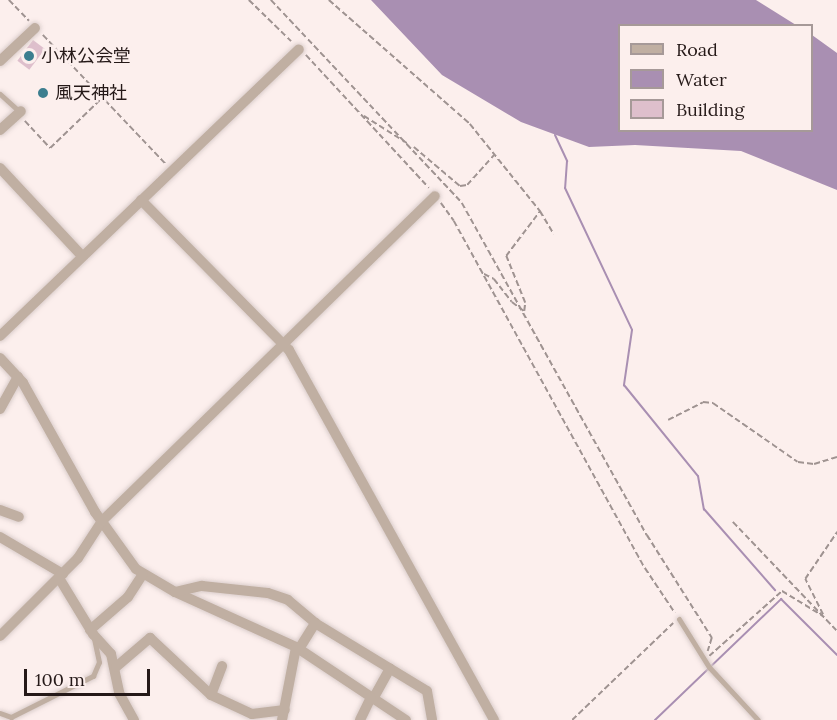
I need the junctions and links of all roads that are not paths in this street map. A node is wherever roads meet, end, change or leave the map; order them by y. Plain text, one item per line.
1 (35, 27) road end
2 (299, 48) road end
3 (0, 61) edge
4 (0, 94) edge
5 (20, 112) joint
6 (0, 130) edge
7 (0, 168) edge
8 (435, 196) road end
9 (141, 200) junction
10 (82, 256) junction
11 (0, 336) edge
12 (283, 345) junction
13 (0, 358) edge
14 (18, 377) junction
15 (0, 409) edge
16 (0, 510) edge
17 (19, 518) dead end
18 (102, 521) junction
19 (0, 537) edge
20 (143, 574) junction
21 (61, 576) junction
22 (175, 592) junction
23 (679, 619) road end
24 (315, 623) junction
25 (92, 632) junction
26 (0, 636) edge
27 (298, 648) junction
28 (222, 666) dead end
29 (116, 668) junction
30 (390, 668) junction
31 (211, 695) junction
32 (372, 698) junction
33 (0, 713) edge
34 (283, 715) edge
35 (134, 720) edge
36 (360, 720) edge
37 (406, 720) edge
38 (432, 720) edge
39 (494, 720) edge
40 (758, 720) edge

1 - 3 street
2 - 9 street
4 - 5 lane
5 - 6 street
7 - 10 street
8 - 12 street
9 - 10 street
9 - 12 street
10 - 11 street
12 - 18 street
12 - 39 street
13 - 14 street
14 - 15 street
14 - 18 street
16 - 17 street
18 - 20 street
18 - 21 street
19 - 21 street
20 - 22 street
20 - 25 street
21 - 25 street
21 - 26 street
22 - 24 street
22 - 27 street
23 - 40 lane
24 - 27 street
24 - 30 street
25 - 29 street
25 - 33 lane
27 - 32 street
27 - 34 street
28 - 31 street
29 - 31 street
29 - 35 street
30 - 32 street
30 - 38 street
31 - 34 street
32 - 36 street
32 - 37 street

